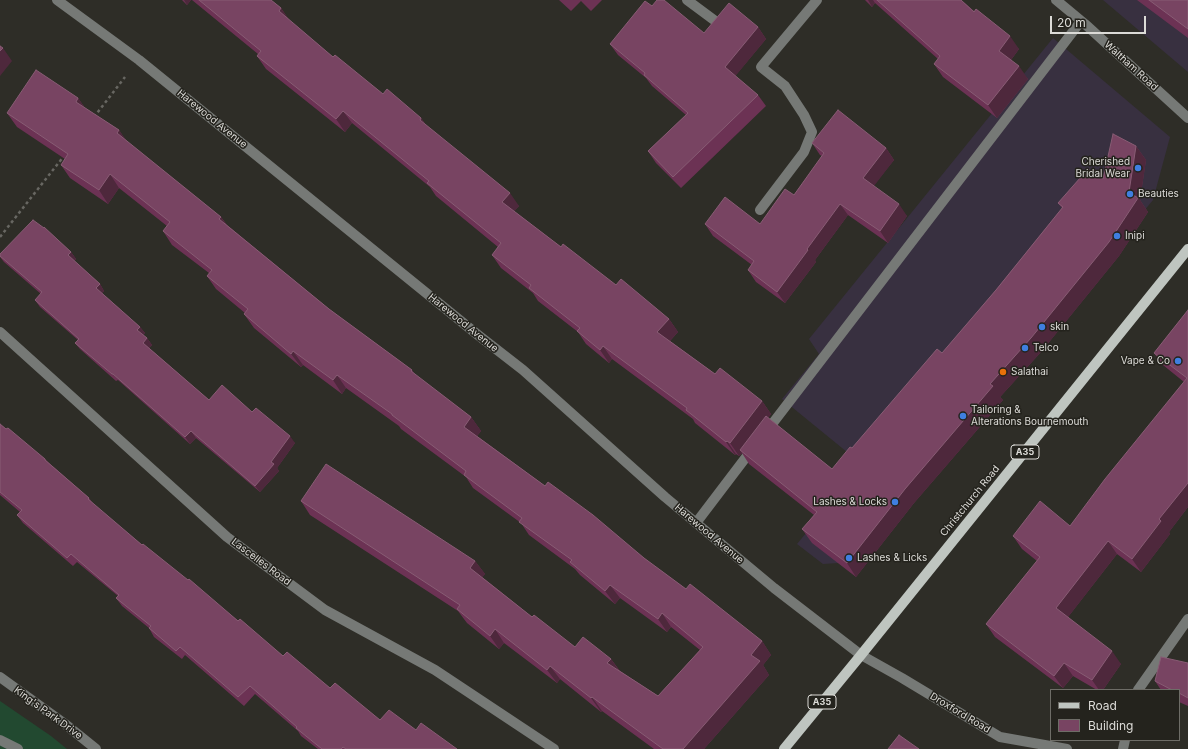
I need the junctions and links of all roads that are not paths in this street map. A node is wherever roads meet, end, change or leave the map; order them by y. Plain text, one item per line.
1 (57, 0) edge
2 (688, 0) edge
3 (816, 0) edge
4 (1056, 0) edge
5 (714, 20) edge
6 (1080, 21) junction
7 (1188, 118) edge
8 (760, 210) dead end
9 (1188, 249) edge
10 (0, 332) edge
11 (696, 523) junction
12 (1188, 619) edge
13 (861, 656) junction
14 (0, 677) edge
15 (1139, 689) edge
16 (0, 740) edge
17 (18, 749) edge
18 (96, 749) edge
19 (554, 749) edge
20 (784, 749) edge
21 (1067, 749) edge

1 - 11 street, Harewood Avenue
2 - 5 street
3 - 8 street
4 - 6 street, Waltham Road
6 - 7 street, Waltham Road
6 - 11 street
9 - 13 main road, Christchurch Road / A35
10 - 19 street, Lascelles Road
11 - 13 street, Harewood Avenue
12 - 15 street
13 - 20 main road, Christchurch Road / A35
13 - 21 street, Droxford Road
14 - 18 street, King's Park Drive
16 - 17 street

